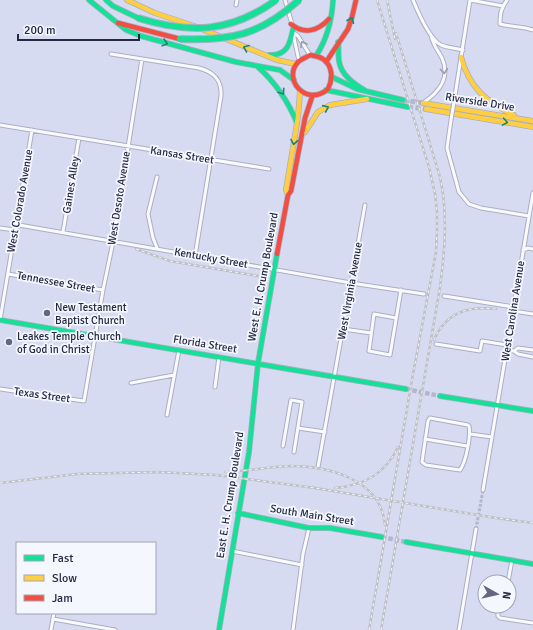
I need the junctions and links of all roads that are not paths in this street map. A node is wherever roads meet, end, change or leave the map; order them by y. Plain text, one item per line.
1 (89, 0) edge
2 (106, 0) edge
3 (127, 0) edge
4 (237, 0) edge
5 (276, 0) edge
6 (285, 0) edge
7 (299, 0) edge
8 (333, 0) edge
9 (356, 0) edge
10 (414, 0) edge
11 (470, 0) edge
12 (507, 0) edge
13 (236, 5) dead end
14 (502, 6) junction
15 (331, 17) junction
16 (117, 23) junction
17 (293, 29) junction
18 (533, 30) edge
19 (431, 35) junction
20 (338, 42) junction
21 (463, 50) junction
22 (111, 54) dead end
23 (266, 55) junction
24 (313, 56) junction
25 (462, 57) junction
26 (142, 59) junction
27 (298, 62) junction
28 (326, 62) junction
29 (258, 67) junction
30 (332, 77) junction
31 (294, 80) junction
32 (326, 90) junction
33 (366, 91) junction
34 (300, 92) junction
35 (312, 97) junction
36 (368, 99) junction
37 (403, 100) tunnel mouth
38 (408, 106) tunnel mouth
39 (424, 106) junction
40 (520, 118) junction
41 (533, 121) edge
42 (297, 123) junction
43 (0, 125) edge
44 (533, 127) edge
45 (32, 130) junction
46 (302, 137) junction
47 (79, 138) junction
48 (128, 147) junction
49 (211, 159) junction
50 (269, 169) dead end
51 (157, 177) dead end
52 (533, 193) edge
53 (288, 195) junction
54 (365, 204) dead end
55 (532, 212) edge
56 (529, 216) junction
57 (0, 228) edge
58 (15, 230) junction
59 (63, 232) junction
60 (113, 242) junction
61 (157, 248) junction
62 (533, 249) edge
63 (523, 250) junction
64 (195, 256) junction
65 (275, 269) junction
66 (8, 274) junction
67 (351, 283) junction
68 (103, 290) junction
69 (401, 290) junction
70 (424, 294) dead end
71 (444, 296) dead end
72 (514, 309) junction
73 (533, 314) edge
74 (396, 318) junction
75 (0, 320) edge
76 (343, 329) junction
77 (371, 333) junction
78 (96, 336) junction
79 (436, 344) dead end
80 (507, 344) junction
81 (179, 350) junction
82 (507, 350) junction
83 (533, 350) edge
84 (514, 351) junction
85 (533, 356) edge
86 (219, 357) junction
87 (258, 363) junction
88 (174, 375) junction
89 (335, 377) junction
90 (131, 383) dead end
91 (215, 387) dead end
92 (0, 389) edge
93 (406, 389) tunnel mouth
94 (440, 396) tunnel mouth
95 (84, 401) joint
96 (497, 405) junction
97 (533, 411) edge
98 (167, 415) dead end
99 (298, 428) junction
100 (325, 432) junction
101 (470, 434) junction
102 (492, 437) junction
103 (425, 439) junction
104 (283, 446) dead end
105 (467, 446) junction
106 (294, 452) dead end
107 (318, 467) dead end
108 (482, 490) tunnel mouth
109 (238, 513) junction
110 (309, 528) junction
111 (476, 529) tunnel mouth
112 (382, 537) tunnel mouth
113 (406, 542) tunnel mouth
114 (232, 551) junction
115 (472, 554) junction
116 (512, 560) junction
117 (533, 564) edge
118 (302, 565) junction
119 (509, 574) edge
120 (54, 614) edge
121 (498, 614) edge
122 (53, 620) junction
123 (533, 623) edge
124 (51, 630) edge
125 (115, 630) edge
126 (219, 630) edge
127 (293, 630) edge
128 (459, 630) edge

1 - 16 main road
2 - 5 main road, bridge
23 -> 3 main road
4 - 13 street
6 - 17 street
7 - 16 main road, bridge
8 - 15 main road
20 -> 9 main road
10 - 19 street
11 - 14 street
11 - 21 street
12 - 14 street
14 - 18 street
15 - 17 main road
15 - 24 main road
16 -> 29 main road
17 - 23 main road
24 -> 17 street
17 - 27 street
19 - 21 street
19 -> 39 street
20 - 28 main road
20 - 33 main road
21 - 25 street
22 - 26 street
23 - 27 main road
24 - 27 main road
24 - 28 main road
25 - 40 main road
25 - 56 street, bridge
26 - 48 street, West Desoto Avenue
26 - 49 street
27 - 31 main road
28 - 30 main road
29 - 31 main road
29 -> 42 main road
30 - 32 main road
30 - 33 main road
31 - 34 main road
32 - 35 main road
32 - 36 main road
33 - 37 main road
34 - 35 main road
34 - 42 main road, West E. H. Crump Boulevard
35 - 46 main road, West E. H. Crump Boulevard
36 - 38 main road
46 -> 36 main road
39 - 40 main road, Riverside Drive
39 -> 44 main road, Riverside Drive
40 - 41 main road, Riverside Drive
42 -> 53 main road, West E. H. Crump Boulevard
43 - 45 street, Kansas Street
45 - 47 street, Kansas Street
45 - 58 street, West Colorado Avenue
46 - 53 main road, West E. H. Crump Boulevard
47 - 48 street, Kansas Street
47 - 59 street, Gaines Alley
48 - 49 street, Kansas Street
48 - 60 street, West Desoto Avenue
49 - 50 street, Kansas Street
49 - 64 street
51 - 61 street
52 - 55 street, West Carolina Avenue
53 - 65 main road, West E. H. Crump Boulevard
54 - 67 street, West Virginia Avenue
55 - 56 street, West Carolina Avenue
56 - 63 street, West Carolina Avenue
57 - 58 street, Kentucky Street
58 - 59 street, Kentucky Street
58 - 66 street, West Colorado Avenue
59 - 60 street, Kentucky Street
60 - 61 street, Kentucky Street
60 - 68 street, West Desoto Avenue
61 - 64 street, Kentucky Street
62 - 63 street
63 - 72 street, West Carolina Avenue
64 - 65 street, Kentucky Street
65 - 67 street, Kentucky Street
65 - 87 main road, West E. H. Crump Boulevard
66 - 68 street, Tennessee Street
66 - 75 street, West Colorado Avenue
67 - 69 street, Kentucky Street
67 - 76 street, West Virginia Avenue
68 - 78 street, West Desoto Avenue
69 - 70 street, Kentucky Street
69 - 74 street
71 - 72 street
72 - 73 street
72 - 80 street, West Carolina Avenue
74 - 77 street
74 - 77 street
75 - 78 main road, Florida Street
76 - 77 street
76 - 89 street, West Virginia Avenue
78 - 81 main road, Florida Street
78 - 95 street, West Desoto Avenue
79 - 80 street
80 - 82 street, West Carolina Avenue
81 - 86 main road, Florida Street
81 - 88 street
82 - 84 street
82 - 96 street, West Carolina Avenue
83 - 84 street
84 - 85 street
86 - 87 main road, Florida Street
86 - 91 street
87 - 89 main road, Florida Street
87 - 109 main road, East E. H. Crump Boulevard
88 - 90 street
88 - 98 street
89 - 93 main road, Florida Street
89 - 100 street, West Virginia Avenue
92 - 95 street, Texas Street
94 - 96 main road
96 - 97 main road
96 - 102 street, West Carolina Avenue
99 - 100 street
99 - 104 street
99 - 106 street
100 - 107 street, West Virginia Avenue
101 - 102 street
101 - 103 street
101 - 105 street
102 - 108 street, West Carolina Avenue
103 - 105 street
103 - 105 street
109 - 110 main road, South Main Street
109 - 114 main road, East E. H. Crump Boulevard
110 - 112 main road, South Main Street
110 - 118 street
111 - 115 street
113 - 115 main road
114 - 118 street
114 - 126 main road, East E. H. Crump Boulevard
115 - 116 main road
115 - 128 street
116 - 117 main road
116 - 119 street
118 - 127 street
120 - 122 street
121 - 123 street
122 - 124 street
122 - 125 street

